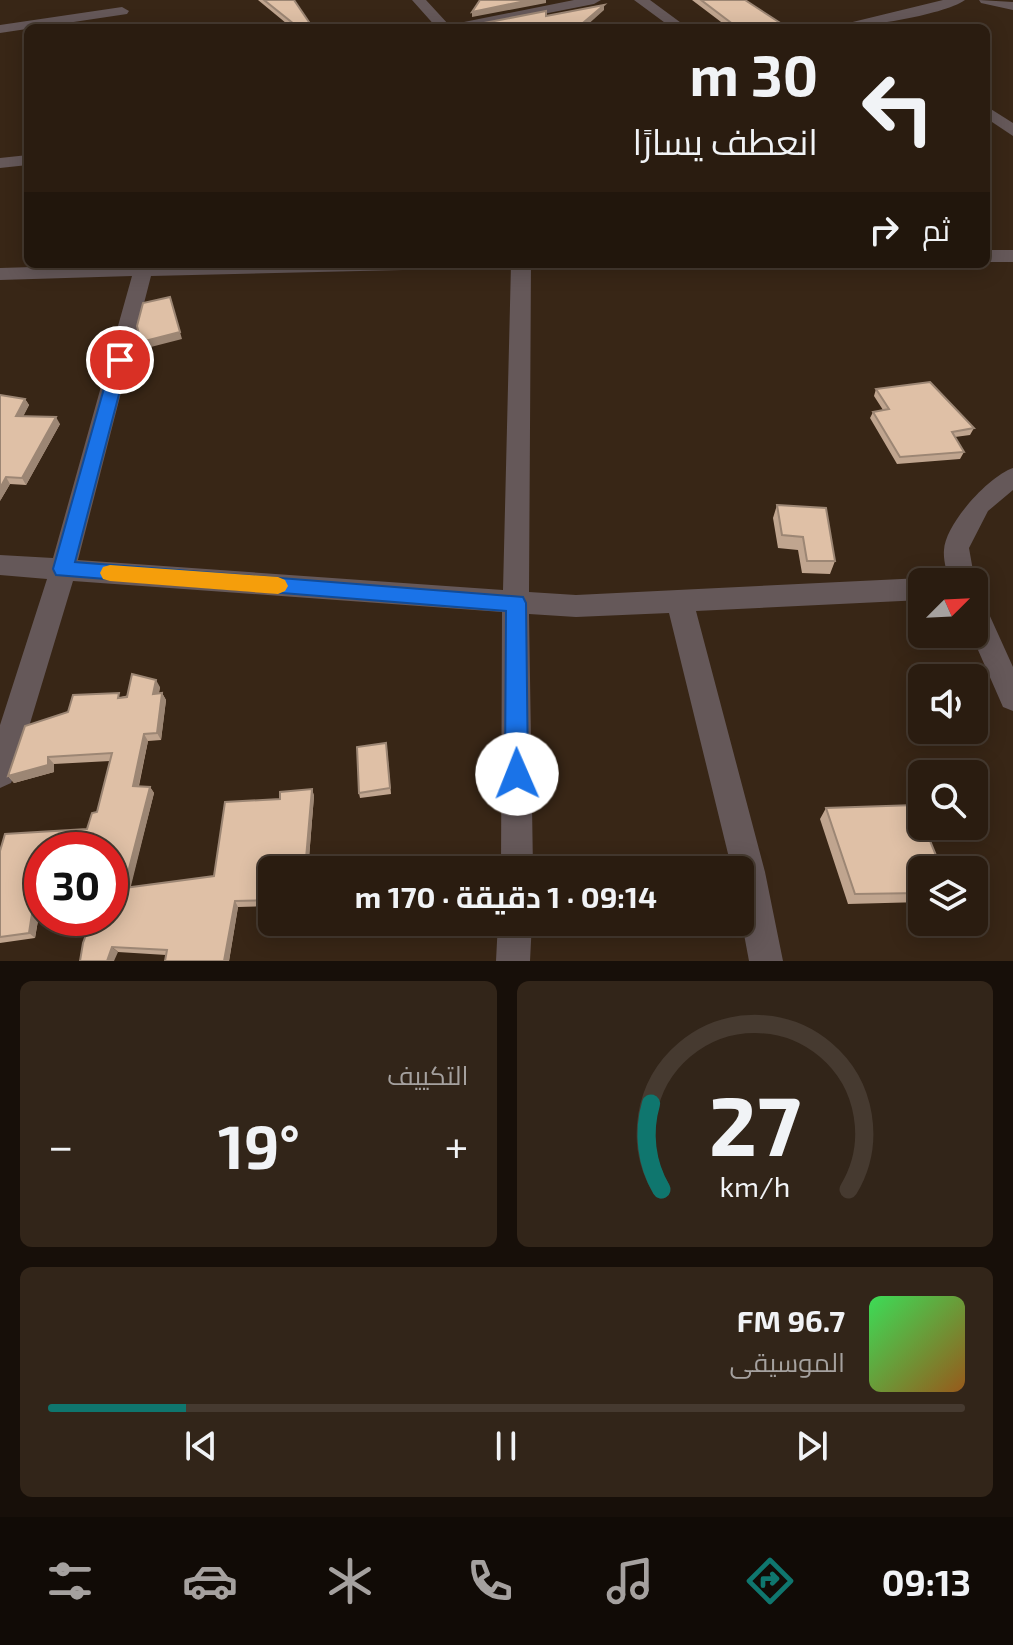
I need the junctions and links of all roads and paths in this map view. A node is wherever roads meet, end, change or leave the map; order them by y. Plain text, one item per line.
1 (419, 0) edge
2 (594, 0) edge
3 (641, 0) edge
4 (958, 0) edge
5 (986, 0) edge
6 (121, 6) edge
7 (1013, 6) edge
8 (890, 18) junction
9 (24, 24) edge
10 (26, 24) edge
11 (440, 24) edge
12 (472, 24) edge
13 (675, 24) edge
14 (857, 24) edge
15 (899, 24) edge
16 (0, 29) edge
17 (990, 114) edge
18 (1013, 131) edge
19 (24, 160) edge
20 (0, 163) edge
21 (990, 256) edge
22 (1013, 256) edge
23 (123, 268) edge
24 (144, 268) edge
25 (521, 268) edge
26 (0, 274) edge
27 (1013, 477) edge
28 (0, 565) edge
29 (960, 568) edge
30 (63, 569) junction
31 (908, 590) edge
32 (516, 603) junction
33 (680, 603) junction
34 (988, 642) edge
35 (1013, 698) edge
36 (0, 773) edge
37 (517, 856) edge
38 (514, 936) edge
39 (513, 961) edge
40 (766, 961) edge

1 - 11 street
2 - 12 street
3 - 13 street
4 - 8 street
5 - 7 street
6 - 10 street
8 - 14 street
8 - 15 street
9 - 16 street
17 - 18 street
19 - 20 street
21 - 22 street
23 - 26 street
24 - 30 street
25 - 32 street
27 - 29 street
28 - 30 street
30 - 32 street
30 - 36 street
31 - 33 street
32 - 33 street
32 - 37 street
33 - 40 street
34 - 35 street
38 - 39 street

